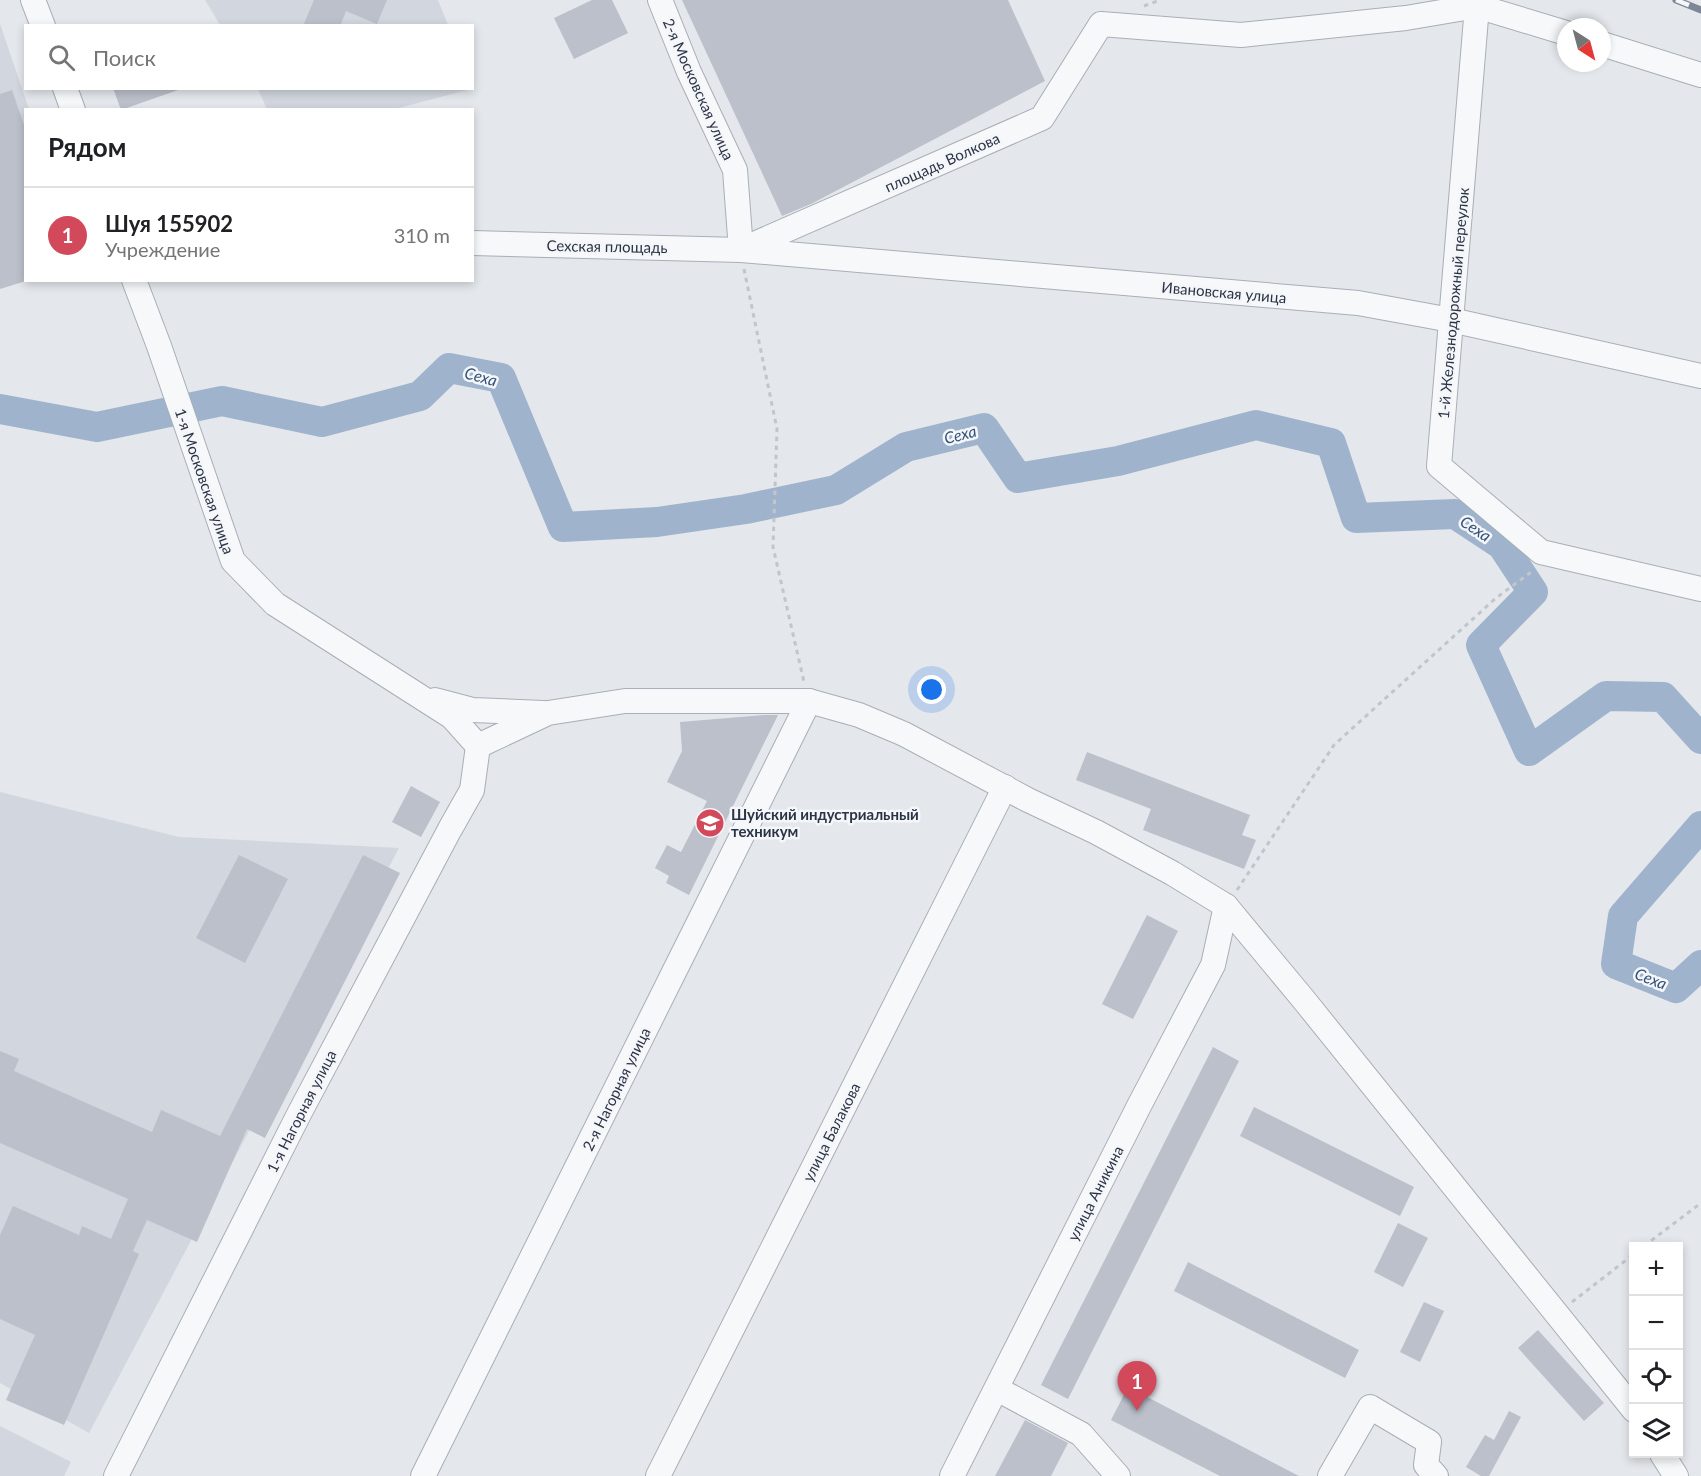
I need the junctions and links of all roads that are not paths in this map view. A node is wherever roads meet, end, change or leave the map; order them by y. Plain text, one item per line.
1 (33, 0) edge
2 (660, 0) edge
3 (1478, 6) junction
4 (42, 24) edge
5 (1557, 30) edge
6 (1611, 47) edge
7 (1701, 75) edge
8 (66, 90) edge
9 (72, 108) edge
10 (474, 243) edge
11 (741, 250) junction
12 (135, 282) edge
13 (1451, 320) junction
14 (1701, 376) edge
15 (1701, 589) edge
16 (415, 694) junction
17 (808, 701) junction
18 (548, 713) junction
19 (477, 746) junction
20 (1005, 787) junction
21 (1226, 906) junction
22 (997, 1389) junction
23 (1629, 1404) edge
24 (1665, 1458) edge
25 (122, 1474) edge
26 (423, 1476) edge
27 (658, 1476) edge
28 (952, 1476) edge
29 (1118, 1476) edge
30 (1330, 1476) edge
31 (1436, 1476) edge
32 (1676, 1476) edge

1 - 4 street
2 - 11 street, 2-я Московская улица
3 - 5 street
3 - 11 street, площадь Волкова
3 - 13 street, 1-й Железнодорожный переулок
6 - 7 street
8 - 9 street
10 - 11 street, Сехская площадь
11 - 13 street, Ивановская улица
12 - 16 street, 1-я Московская улица
13 - 14 street, Ивановская улица
13 - 15 street, 1-й Железнодорожный переулок
16 - 18 street
16 - 19 street, 1-я Московская улица
17 - 18 street
17 - 20 street
17 - 26 street, 2-я Нагорная улица
18 - 19 street
19 - 25 street, 1-я Нагорная улица
20 - 21 street
20 - 27 street, улица Балакова
21 - 22 street, улица Аникина
21 - 23 street
22 - 28 street, улица Аникина
22 - 29 street
24 - 32 street
30 - 31 street

